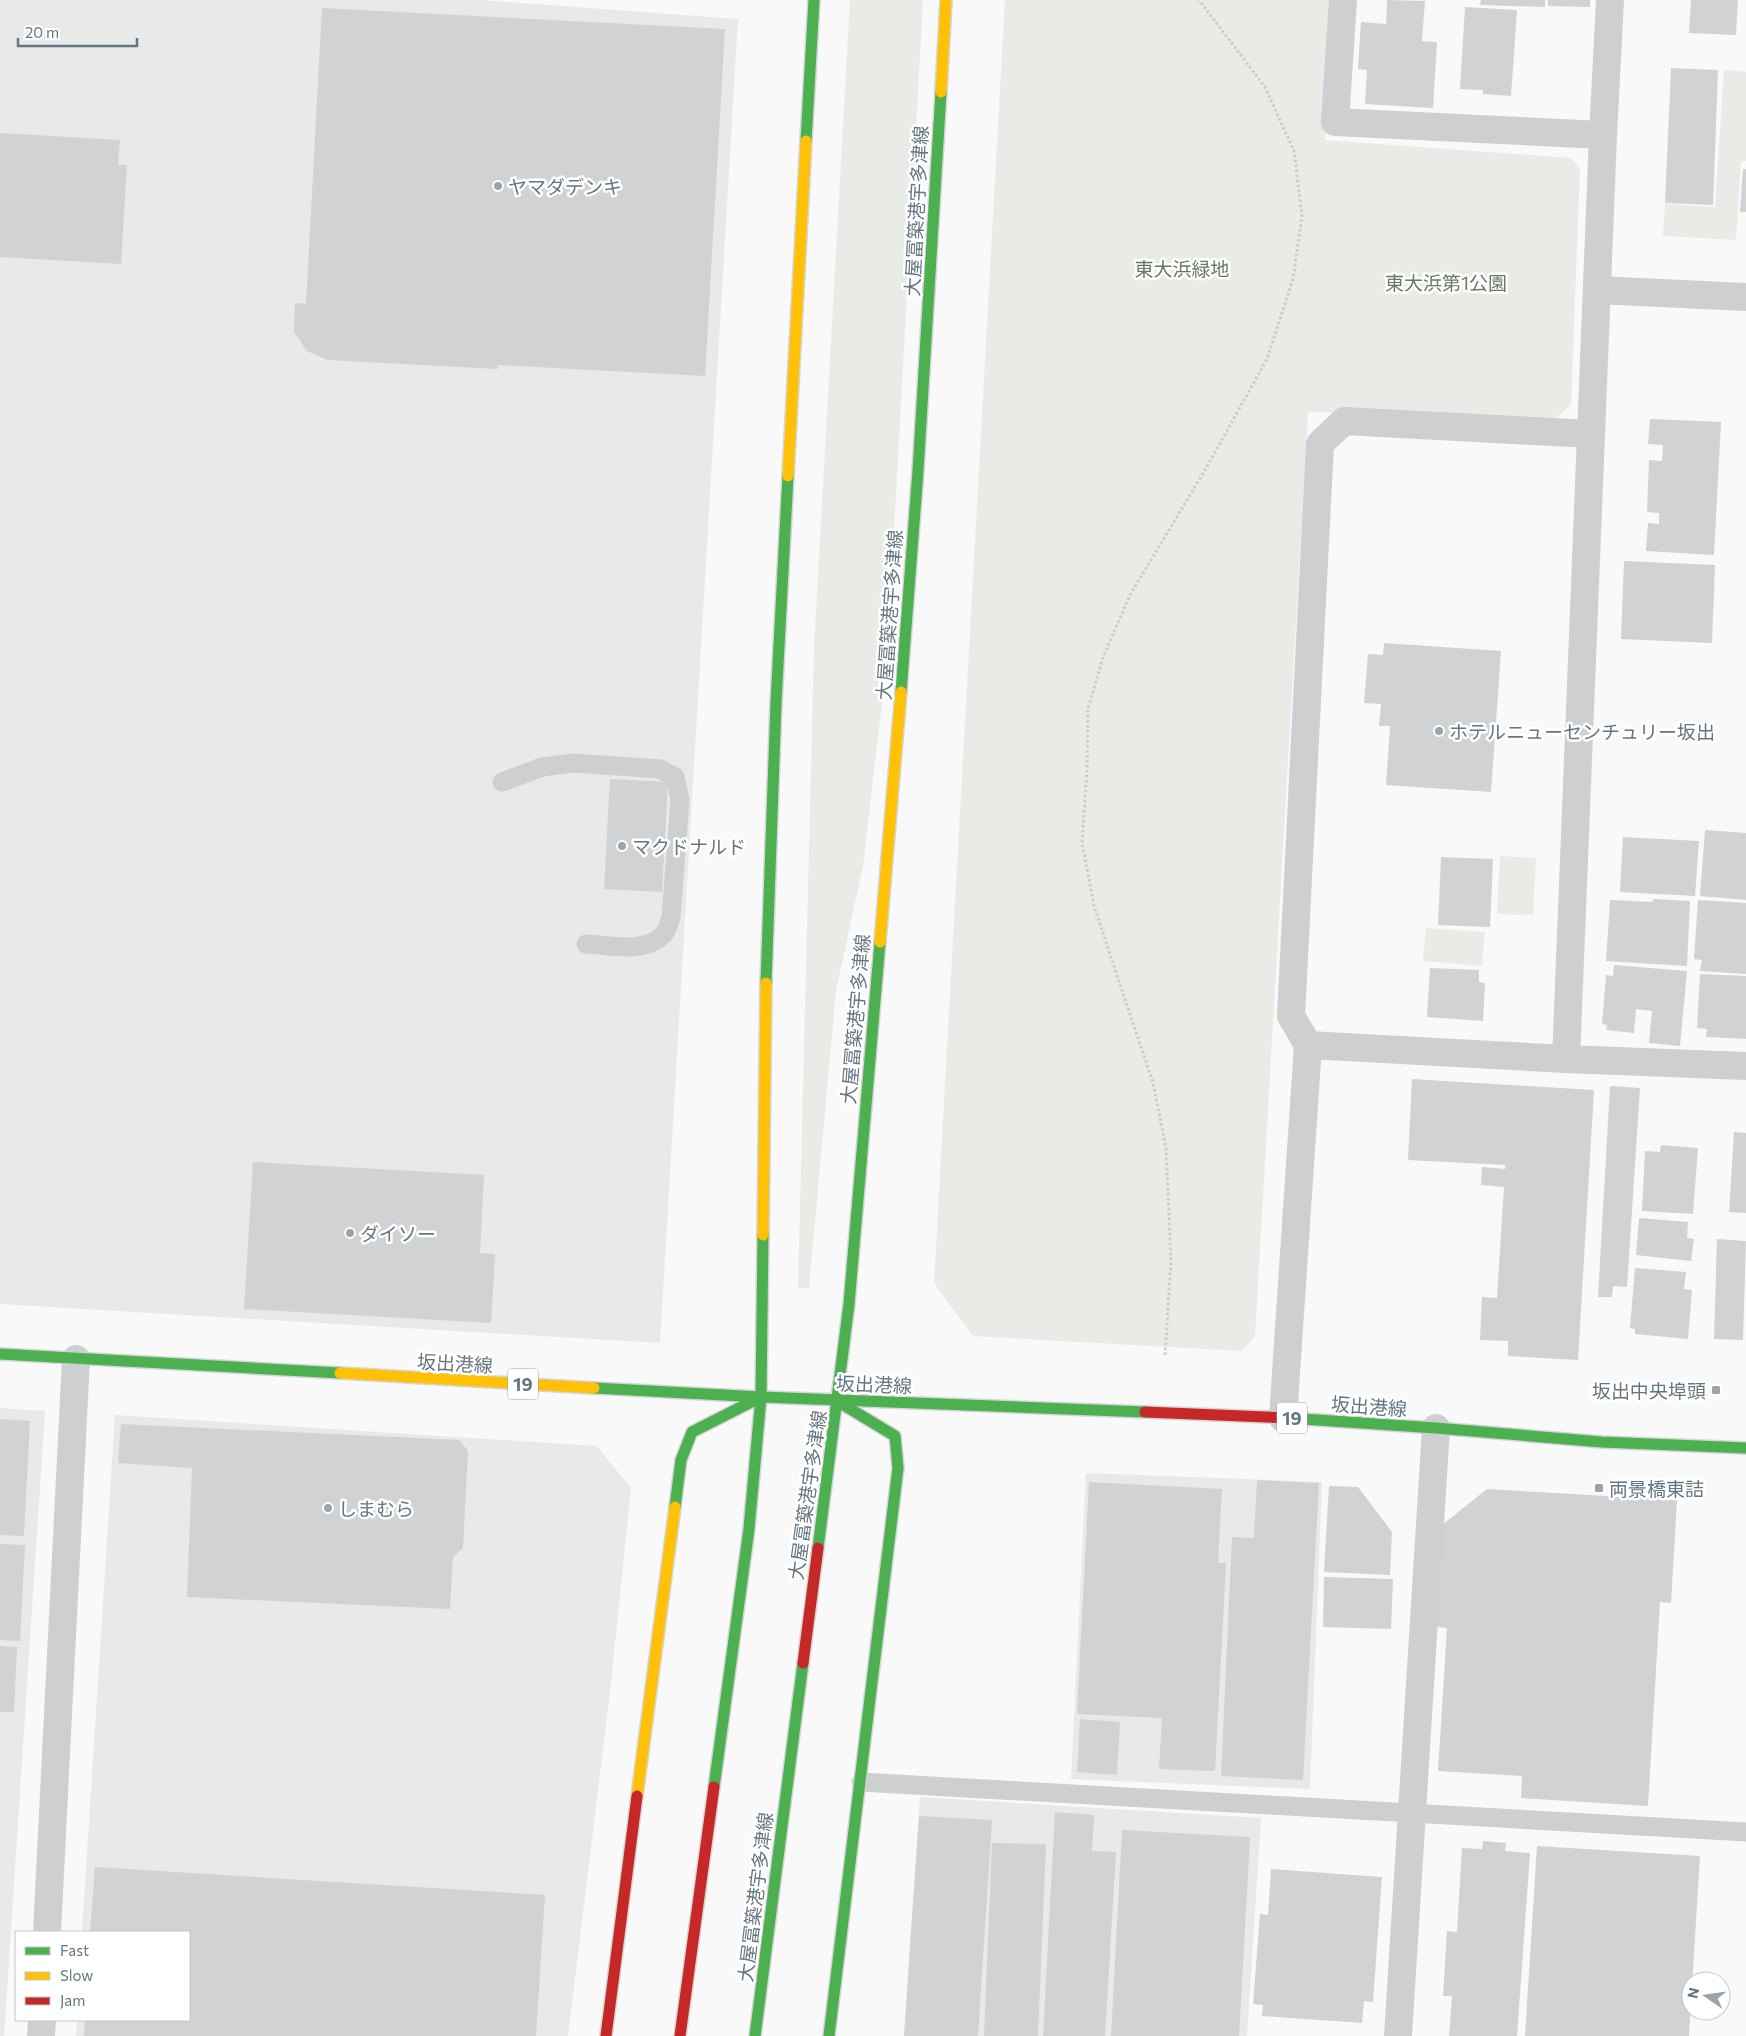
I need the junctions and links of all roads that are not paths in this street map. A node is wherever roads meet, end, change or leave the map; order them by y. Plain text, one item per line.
1 (814, 0) edge
2 (946, 0) edge
3 (1343, 0) edge
4 (1610, 0) edge
5 (1603, 135) junction
6 (1597, 290) junction
7 (1746, 297) edge
8 (1590, 434) junction
9 (502, 782) dead end
10 (586, 944) dead end
11 (1308, 1045) junction
12 (1566, 1059) junction
13 (1746, 1066) edge
14 (0, 1354) edge
15 (76, 1359) junction
16 (761, 1398) junction
17 (837, 1400) junction
18 (1283, 1418) junction
19 (1436, 1428) junction
20 (1746, 1448) edge
21 (861, 1782) junction
22 (1411, 1813) junction
23 (1746, 1832) edge
24 (47, 1931) edge
25 (42, 2021) edge
26 (41, 2036) edge
27 (606, 2036) edge
28 (680, 2036) edge
29 (755, 2036) edge
30 (829, 2036) edge
31 (1398, 2036) edge

1 - 16 main road
2 - 17 main road, 大屋冨築港宇多津線
3 - 5 street
4 - 5 street
5 - 6 street
6 - 7 street
6 - 8 street
8 - 11 street
8 - 12 street
9 - 10 lane
11 - 12 street
11 - 18 street
12 - 13 street
14 - 15 main road, 坂出港線 / 19
15 - 16 main road, 坂出港線 / 19
15 - 24 street
16 - 17 main road, 坂出港線 / 19
16 - 27 main road
16 - 28 main road
17 - 18 main road, 坂出港線 / 19
17 - 21 main road
17 - 29 main road, 大屋冨築港宇多津線
18 - 19 main road, 坂出港線 / 19
19 - 20 main road, 坂出港線 / 19
19 - 22 street
21 - 22 lane
21 - 30 main road
22 - 23 lane
22 - 31 street
25 - 26 street

